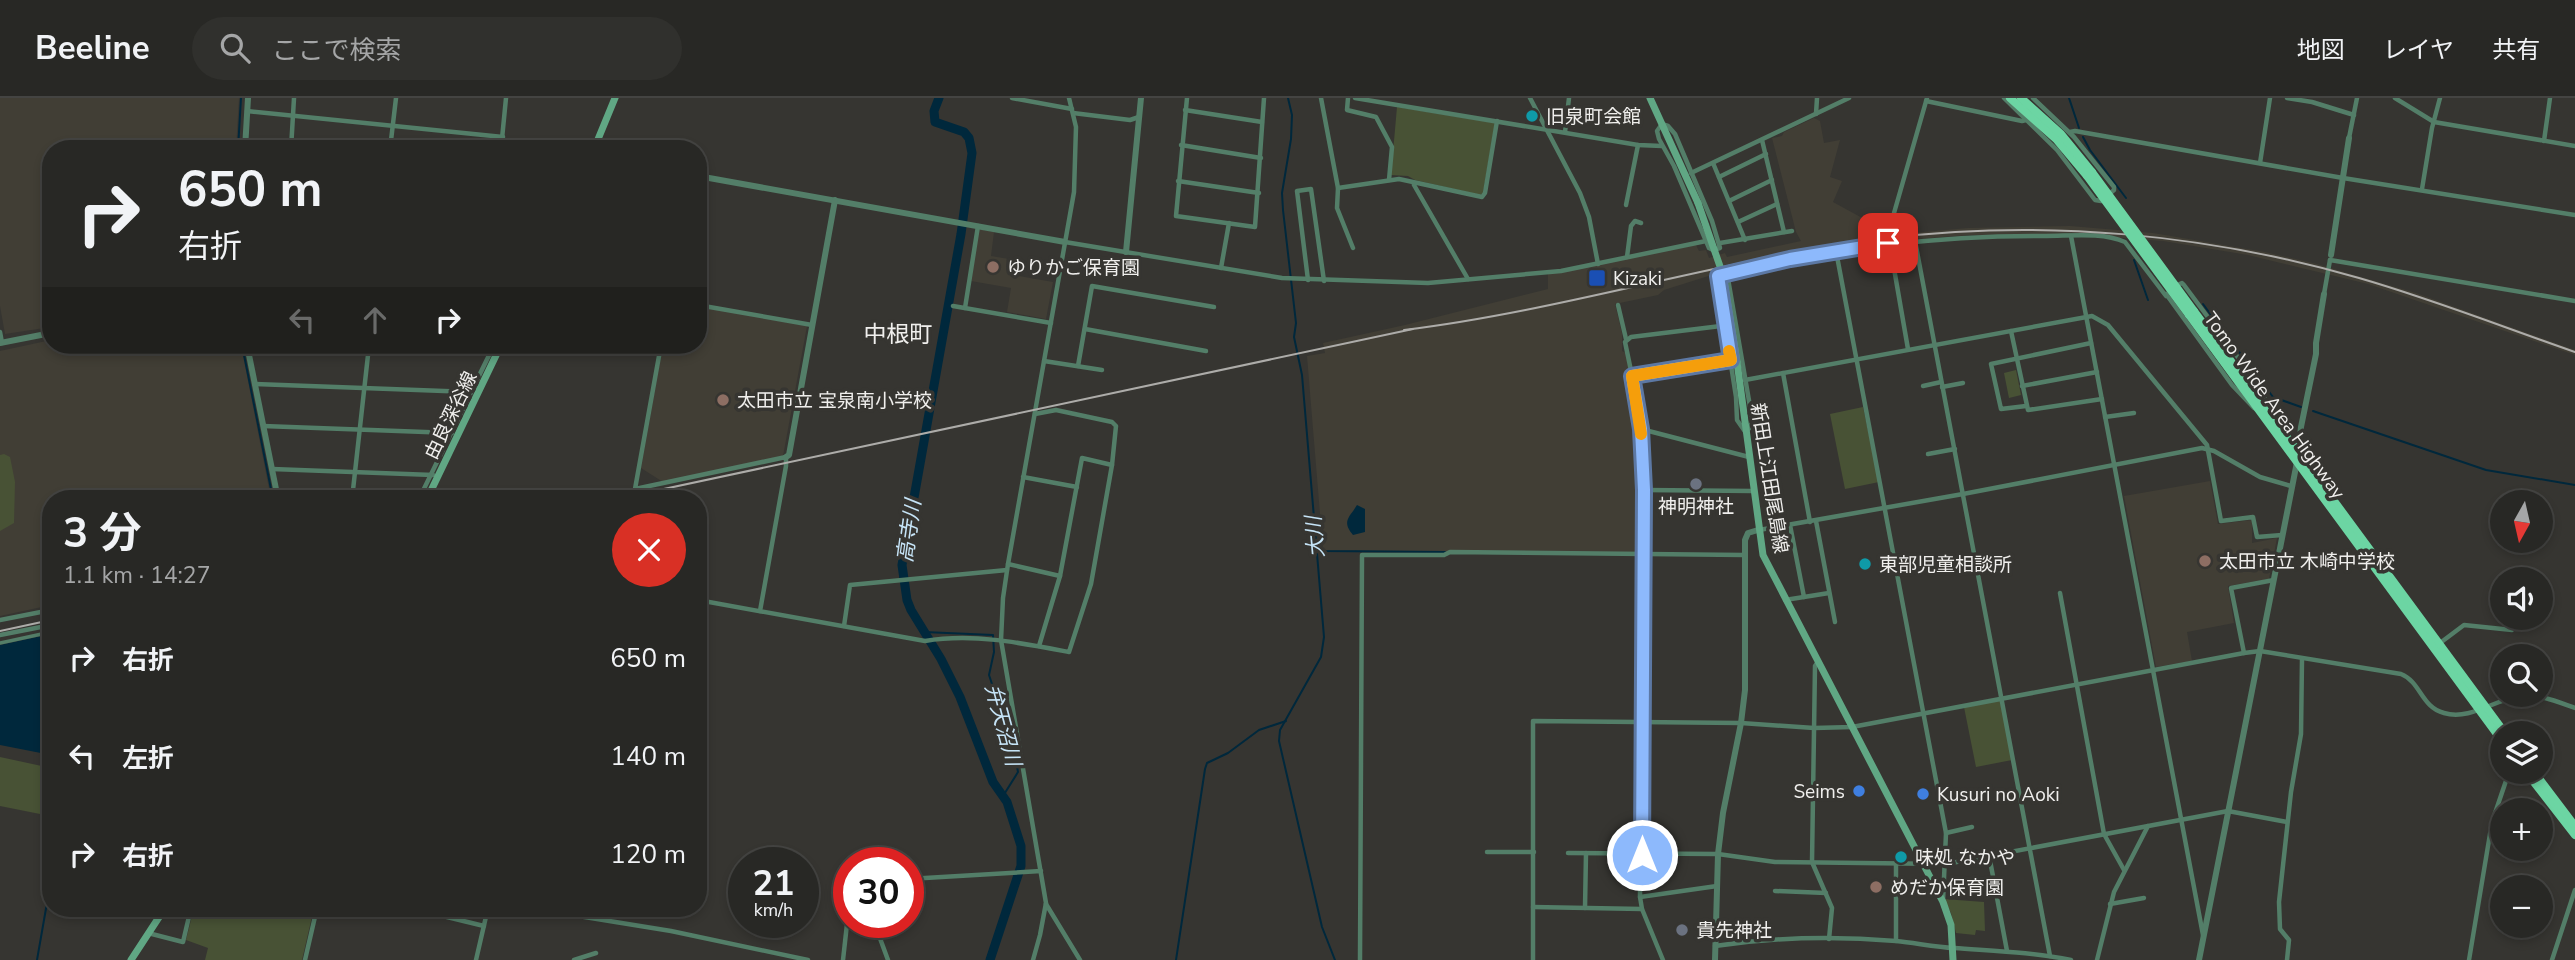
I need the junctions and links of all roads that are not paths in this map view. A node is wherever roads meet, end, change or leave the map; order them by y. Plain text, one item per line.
1 (248, 98) edge
2 (294, 98) edge
3 (396, 98) edge
4 (506, 98) edge
5 (615, 98) edge
6 (1012, 98) edge
7 (1069, 98) edge
8 (1141, 98) edge
9 (1186, 98) edge
10 (1264, 98) edge
11 (1321, 98) edge
12 (1348, 98) edge
13 (1355, 98) edge
14 (1531, 98) edge
15 (1569, 98) edge
16 (1650, 98) edge
17 (1816, 98) edge
18 (1849, 98) edge
19 (2004, 98) edge
20 (2010, 98) edge
21 (2021, 98) edge
22 (2033, 98) edge
23 (2270, 98) edge
24 (2287, 98) edge
25 (2357, 98) edge
26 (2395, 98) edge
27 (2440, 98) edge
28 (2550, 98) edge
29 (1927, 100) edge
30 (1185, 110) junction
31 (247, 111) junction
32 (1072, 111) junction
33 (293, 115) junction
34 (1816, 115) junction
35 (2354, 115) junction
36 (1139, 117) junction
37 (2026, 120) junction
38 (1497, 121) junction
39 (1262, 122) junction
40 (2434, 122) junction
41 (1662, 124) junction
42 (393, 125) junction
43 (1547, 129) junction
44 (1565, 132) junction
45 (2070, 132) junction
46 (503, 138) joint
47 (2349, 138) joint
48 (245, 140) edge
49 (292, 140) edge
50 (391, 140) edge
51 (598, 140) edge
52 (1762, 140) junction
53 (2544, 141) junction
54 (1181, 145) junction
55 (1638, 145) junction
56 (1662, 146) junction
57 (2575, 146) edge
58 (1766, 154) junction
59 (1261, 158) junction
60 (1713, 163) junction
61 (2260, 163) junction
62 (1691, 173) junction
63 (2090, 174) junction
64 (1719, 177) junction
65 (707, 178) edge
66 (2343, 178) junction
67 (1389, 180) junction
68 (1772, 180) junction
69 (1178, 181) junction
70 (1413, 184) junction
71 (1338, 188) junction
72 (2422, 190) junction
73 (1259, 193) junction
74 (835, 200) junction
75 (1729, 201) junction
76 (1777, 204) junction
77 (1626, 205) dead end
78 (2575, 215) edge
79 (1641, 222) dead end
80 (1738, 222) junction
81 (1229, 223) junction
82 (978, 226) junction
83 (1792, 231) dead end
84 (1784, 232) junction
85 (2070, 236) junction
86 (1745, 240) junction
87 (1914, 240) junction
88 (1706, 241) junction
89 (1065, 242) junction
90 (1720, 243) junction
91 (1888, 243) junction
92 (1353, 248) dead end
93 (1126, 251) junction
94 (1836, 251) junction
95 (1627, 257) junction
96 (2331, 257) junction
97 (1598, 264) junction
98 (1221, 268) junction
99 (1727, 273) junction
100 (1468, 279) junction
101 (1308, 280) junction
102 (1324, 281) junction
103 (2324, 294) joint
104 (2167, 298) junction
105 (2575, 300) edge
106 (1618, 305) dead end
107 (953, 306) dead end
108 (707, 307) edge
109 (1214, 307) dead end
110 (965, 308) junction
111 (2086, 316) junction
112 (1051, 323) junction
113 (1737, 324) junction
114 (813, 325) junction
115 (1726, 325) junction
116 (1085, 328) junction
117 (2011, 330) junction
118 (0, 332) edge
119 (42, 335) edge
120 (1626, 340) junction
121 (1, 343) edge
122 (2091, 343) junction
123 (1935, 345) junction
124 (1908, 349) junction
125 (1206, 351) dead end
126 (249, 354) edge
127 (368, 354) edge
128 (490, 354) edge
129 (497, 354) edge
130 (659, 354) edge
131 (2016, 358) junction
132 (1857, 360) junction
133 (1044, 361) junction
134 (1734, 361) junction
135 (1078, 366) junction
136 (1102, 370) dead end
137 (2097, 372) junction
138 (1783, 373) junction
139 (1632, 376) junction
140 (1745, 380) junction
141 (1963, 383) dead end
142 (254, 384) junction
143 (1942, 385) junction
144 (1923, 386) dead end
145 (2022, 386) junction
146 (364, 388) junction
147 (471, 392) junction
148 (2102, 399) junction
149 (2026, 406) junction
150 (2263, 409) junction
151 (2134, 413) dead end
152 (1035, 414) junction
153 (2105, 417) junction
154 (263, 426) junction
155 (1641, 429) junction
156 (360, 430) junction
157 (452, 433) junction
158 (1746, 433) junction
159 (2207, 448) junction
160 (1955, 449) junction
161 (2297, 451) junction
162 (1928, 454) dead end
163 (786, 457) junction
164 (1749, 457) junction
165 (2297, 463) junction
166 (1112, 465) junction
167 (2113, 465) junction
168 (272, 468) junction
169 (355, 471) junction
170 (433, 475) junction
171 (1023, 477) junction
172 (2291, 486) junction
173 (1077, 487) junction
174 (276, 490) edge
175 (353, 490) edge
176 (424, 490) edge
177 (431, 490) edge
178 (1644, 490) junction
179 (1753, 491) junction
180 (1963, 494) junction
181 (1885, 508) junction
182 (1813, 521) junction
183 (1790, 525) junction
184 (1758, 530) junction
185 (2282, 536) junction
186 (1644, 555) junction
187 (1744, 555) junction
188 (1007, 567) junction
189 (1060, 576) junction
190 (2274, 579) junction
191 (1829, 593) junction
192 (2060, 593) dead end
193 (1804, 597) junction
194 (1785, 600) junction
195 (707, 602) edge
196 (760, 611) junction
197 (42, 612) edge
198 (0, 620) edge
199 (1835, 622) dead end
200 (844, 626) junction
201 (42, 627) edge
202 (2490, 627) edge
203 (42, 634) edge
204 (0, 635) edge
205 (1001, 640) junction
206 (0, 643) edge
207 (2439, 643) junction
208 (1039, 646) junction
209 (2260, 651) junction
210 (2244, 653) junction
211 (2302, 659) junction
212 (1818, 662) junction
213 (2152, 671) junction
214 (2075, 685) junction
215 (2000, 700) junction
216 (2482, 708) junction
217 (2575, 708) edge
218 (1924, 714) junction
219 (2490, 721) edge
220 (2494, 721) edge
221 (1643, 723) junction
222 (1741, 723) junction
223 (1852, 727) junction
224 (1814, 728) junction
225 (2505, 784) edge
226 (2535, 784) edge
227 (2543, 784) edge
228 (2228, 811) junction
229 (2180, 820) junction
230 (2287, 822) junction
231 (2148, 825) junction
232 (2575, 826) edge
233 (1972, 827) dead end
234 (1946, 833) junction
235 (2105, 834) junction
236 (2575, 835) edge
237 (2028, 848) junction
238 (1487, 852) dead end
239 (1534, 852) junction
240 (1568, 853) dead end
241 (1586, 853) junction
242 (1718, 854) junction
243 (1642, 855) junction
244 (1989, 855) junction
245 (1812, 862) junction
246 (1896, 863) junction
247 (1923, 863) junction
248 (1946, 864) junction
249 (2124, 870) junction
250 (1041, 871) junction
251 (924, 878) edge
252 (1717, 886) junction
253 (2575, 890) edge
254 (1775, 891) dead end
255 (1826, 893) junction
256 (1640, 897) junction
257 (2144, 898) dead end
258 (1943, 902) junction
259 (1046, 903) junction
260 (2109, 904) junction
261 (1533, 907) junction
262 (1585, 908) junction
263 (1642, 909) junction
264 (159, 917) edge
265 (189, 917) edge
266 (315, 917) edge
267 (447, 917) edge
268 (486, 917) edge
269 (585, 917) edge
270 (484, 926) junction
271 (148, 933) junction
272 (2203, 936) junction
273 (845, 938) edge
274 (880, 938) edge
275 (1829, 939) junction
276 (1896, 941) junction
277 (1715, 946) junction
278 (1953, 948) junction
279 (2007, 951) junction
280 (596, 953) dead end
281 (2050, 956) junction
282 (131, 960) edge
283 (305, 960) edge
284 (476, 960) edge
285 (574, 960) edge
286 (808, 960) edge
287 (843, 960) edge
288 (888, 960) edge
289 (1033, 960) edge
290 (1080, 960) edge
291 (1360, 960) edge
292 (1533, 960) edge
293 (1663, 960) edge
294 (1715, 960) edge
295 (1953, 960) edge
296 (2071, 960) edge
297 (2097, 960) edge
298 (2199, 960) edge
299 (2287, 960) edge
300 (2469, 960) edge
301 (2552, 960) edge

1 - 31 street
2 - 33 street
3 - 42 street
4 - 46 street
5 - 51 main road
6 - 32 street
7 - 32 street
8 - 36 street
9 - 30 street
10 - 39 street
11 - 71 street
12 - 67 street
13 - 38 street
14 - 43 street
15 - 44 street
16 - 41 main road, 新田上江田尾島線
17 - 34 street
18 - 34 street
19 - 37 street
20 - 63 highway, Tomo Wide Area Highway
21 - 63 highway, Tomo Wide Area Highway
22 - 45 street
23 - 61 street
24 - 35 street
25 - 35 street
26 - 40 street
27 - 40 street
28 - 53 street
29 - 37 street
29 - 91 street
30 - 39 street
30 - 54 street
31 - 33 street
31 - 48 street
32 - 36 street
32 - 89 street
33 - 42 street
33 - 49 street
34 - 52 street
35 - 47 street
36 - 93 street
37 - 45 street
38 - 43 street
38 - 70 street
39 - 59 street
40 - 53 street
40 - 72 street
41 - 56 street
41 - 62 street
41 - 134 main road, 新田上江田尾島線, bridge
42 - 46 street
42 - 50 street
43 - 44 street
43 - 97 street
44 - 55 street
45 - 61 street
47 - 66 street
52 - 58 street
52 - 60 street
53 - 57 street
54 - 59 street
54 - 69 street
55 - 56 street
55 - 77 street
56 - 88 street
58 - 64 street
58 - 68 street
59 - 73 street
60 - 62 street
60 - 64 street
61 - 66 street
62 - 90 street
63 - 150 highway, Tomo Wide Area Highway, bridge
64 - 75 street
65 - 74 street
66 - 72 street
66 - 96 street
67 - 70 street
67 - 71 street
68 - 75 street
68 - 76 street
69 - 73 street
69 - 81 street
70 - 100 street
71 - 92 street
72 - 78 street
73 - 81 street
74 - 82 street
74 - 114 street
75 - 80 street
76 - 80 street
76 - 84 street
79 - 95 street
80 - 86 street
81 - 98 street
82 - 89 street
82 - 110 street
83 - 84 street
84 - 86 street
85 - 87 street
85 - 104 street
85 - 111 street
86 - 90 street
87 - 91 street
87 - 123 street
88 - 90 street
88 - 95 street
89 - 93 street
89 - 112 street
91 - 94 street
91 - 124 street
93 - 98 street
94 - 99 street
94 - 132 street
95 - 97 street
96 - 103 street
96 - 105 street
97 - 100 street
98 - 101 street
99 - 113 street
99 - 115 street
100 - 102 street
101 - 102 street
101 - 102 street
103 - 161 street
104 - 150 street
104 - 150 street
106 - 120 street
107 - 110 street
108 - 114 street
109 - 116 street
110 - 112 street
111 - 117 street
111 - 122 street
111 - 159 street
112 - 133 street
113 - 115 street
113 - 140 street
114 - 163 street
115 - 120 street
115 - 134 street
116 - 125 street
116 - 135 street
117 - 123 street
117 - 131 street
118 - 121 street
119 - 121 street
120 - 139 street
122 - 131 street
122 - 137 street
123 - 124 street
123 - 143 street
124 - 132 street
126 - 142 street
127 - 146 street
128 - 147 street
129 - 177 main road, 由良深谷線
130 - 163 street
131 - 145 street
131 - 149 street
132 - 138 street
132 - 181 street
133 - 135 street
133 - 152 street
134 - 139 street
134 - 158 main road, 新田上江田尾島線
134 - 158 street
135 - 136 street
137 - 145 street
137 - 148 street
138 - 140 street
138 - 182 street
139 - 155 street
140 - 158 street
141 - 143 street
142 - 146 street
142 - 154 street
143 - 144 street
143 - 160 street
145 - 149 street
146 - 147 street
146 - 156 street
147 - 157 street
148 - 149 street
148 - 153 street
150 - 161 highway, Tomo Wide Area Highway
150 - 165 highway, Tomo Wide Area Highway
151 - 153 street
152 - 166 street
152 - 171 street
153 - 167 street
154 - 156 street
154 - 168 street
155 - 164 street
155 - 178 street
156 - 157 street
156 - 169 street
157 - 170 street
158 - 164 main road, 新田上江田尾島線
159 - 167 street
159 - 172 street
159 - 185 street
160 - 162 street
160 - 180 street
161 - 165 street
161 - 207 highway, Tomo Wide Area Highway
163 - 196 street
164 - 179 main road, 新田上江田尾島線
165 - 172 street
165 - 216 highway, Tomo Wide Area Highway
166 - 173 street
166 - 208 street
167 - 180 street
167 - 213 street
168 - 169 street
168 - 174 street
169 - 170 street
169 - 175 street
170 - 176 street
171 - 173 street
171 - 188 street
172 - 185 street
173 - 189 street
178 - 179 street
178 - 186 street
179 - 184 main road, 新田上江田尾島線
180 - 181 street
180 - 215 street
181 - 182 street
181 - 218 street
182 - 183 street
182 - 191 street
183 - 184 street
183 - 193 street
184 - 187 street
184 - 194 main road, 新田上江田尾島線
185 - 190 street
186 - 187 street
186 - 221 street
186 - 291 street
187 - 222 street
188 - 189 street
188 - 200 street
188 - 205 street
189 - 208 street
190 - 209 street
190 - 210 street
191 - 193 street
191 - 199 street
192 - 214 street
193 - 194 street
194 - 212 main road, 新田上江田尾島線
195 - 196 street
196 - 200 street
197 - 198 street
200 - 205 street
201 - 204 street
202 - 207 street
203 - 206 street
205 - 208 street
205 - 250 street
207 - 216 highway, Tomo Wide Area Highway
209 - 210 street
209 - 211 street
209 - 228 street
210 - 213 street
211 - 216 street
211 - 230 street
212 - 223 main road, 新田上江田尾島線
212 - 224 street
213 - 214 street
213 - 229 street
214 - 215 street
214 - 235 street
215 - 218 street
215 - 237 street
216 - 217 street
216 - 219 highway, Tomo Wide Area Highway
216 - 220 highway, Tomo Wide Area Highway
218 - 223 street
218 - 234 street
221 - 222 street
221 - 239 street
221 - 243 street
222 - 224 street
222 - 242 street
223 - 224 street
223 - 247 main road, 新田上江田尾島線
224 - 245 street
225 - 300 street
226 - 236 highway
227 - 232 highway
228 - 229 street
228 - 230 street
228 - 272 street
229 - 231 street
229 - 272 street
230 - 299 street
231 - 235 street
231 - 249 street
233 - 234 street
234 - 248 street
235 - 237 street
235 - 249 street
237 - 244 street
237 - 281 street
238 - 239 street
239 - 261 street
240 - 241 street
241 - 243 street
241 - 262 street
242 - 243 street
242 - 245 street
242 - 252 street
243 - 256 street
244 - 248 street
244 - 279 street
245 - 246 street
245 - 255 street
246 - 247 street
246 - 276 street
247 - 248 street
247 - 258 main road, 新田上江田尾島線
248 - 258 street
249 - 260 street
250 - 251 street
250 - 259 street
252 - 256 street
252 - 277 street
253 - 301 street
254 - 255 street
255 - 275 street
256 - 263 street
257 - 260 street
258 - 278 main road, 新田上江田尾島線
259 - 289 street
259 - 290 street
260 - 297 street
261 - 262 street
261 - 292 street
262 - 263 street
263 - 293 street
264 - 271 main road
265 - 271 street
266 - 283 street
267 - 270 street
268 - 270 street
269 - 286 street
270 - 284 street
271 - 282 main road
272 - 298 street
273 - 287 street
274 - 288 street
275 - 276 street
275 - 277 street
276 - 278 street
277 - 294 street
278 - 279 street
278 - 295 main road, 新田上江田尾島線
279 - 281 street
280 - 285 street
281 - 296 street

